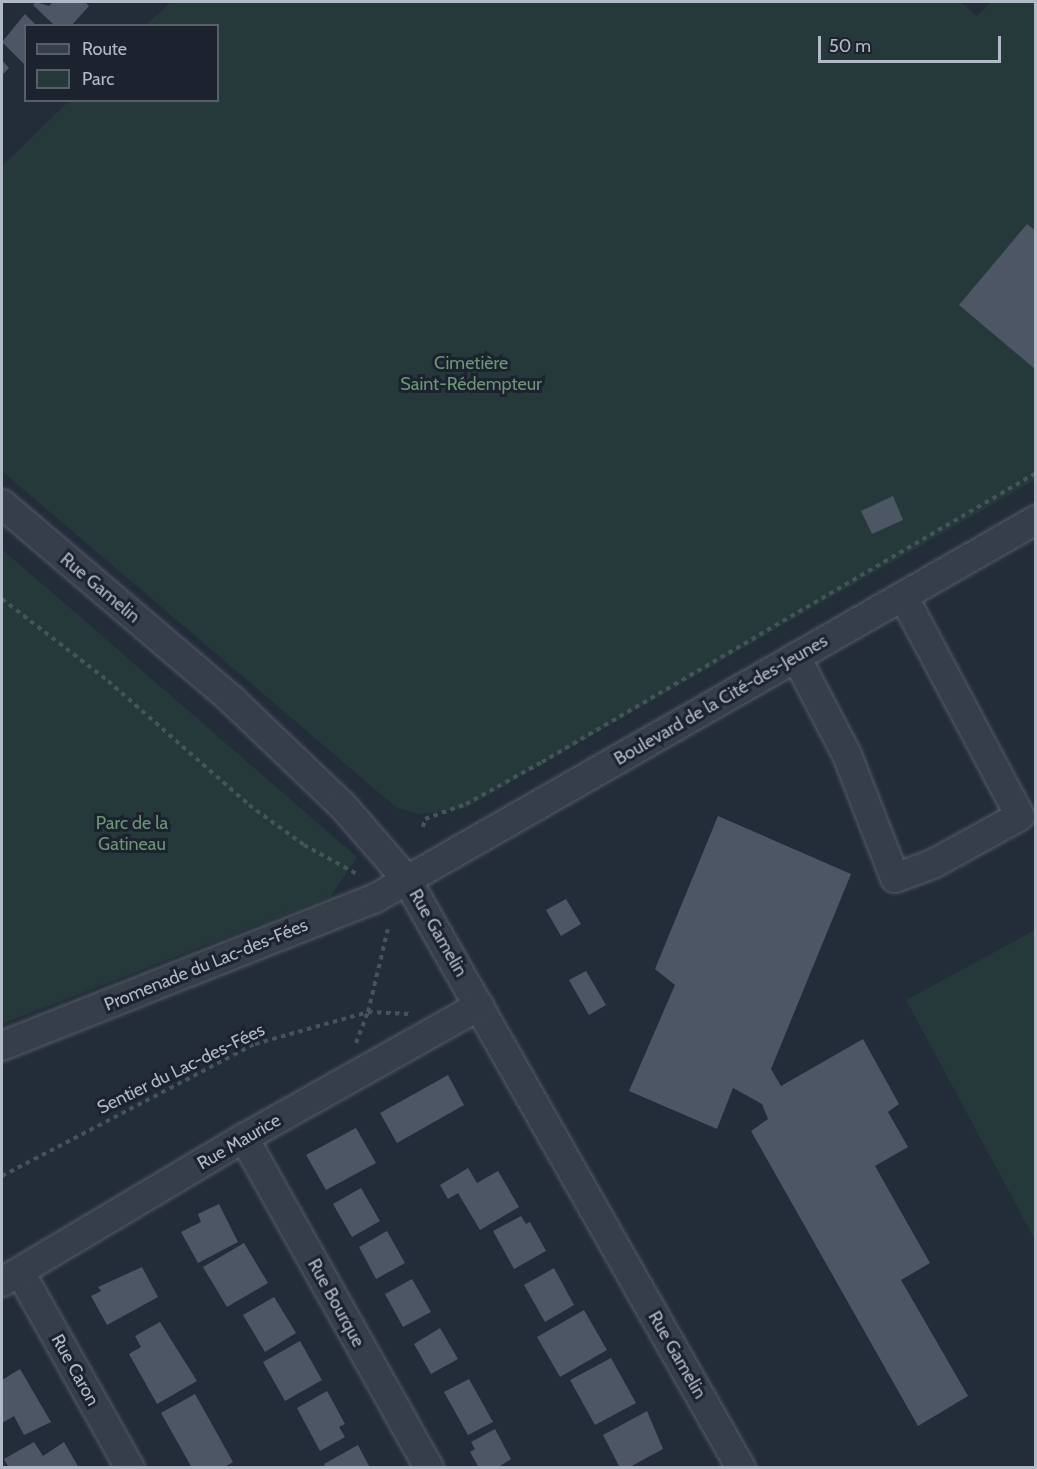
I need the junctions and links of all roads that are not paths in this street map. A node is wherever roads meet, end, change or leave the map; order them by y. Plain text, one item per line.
1 (2, 504) edge
2 (1035, 520) edge
3 (903, 596) junction
4 (796, 657) junction
5 (407, 880) junction
6 (479, 1006) junction
7 (2, 1046) edge
8 (244, 1138) junction
9 (10, 1277) edge
10 (130, 1467) edge
11 (429, 1467) edge
12 (741, 1467) edge

1 - 5 street, Rue Gamelin
2 - 3 street, Boulevard de la Cité-des-Jeunes
3 - 4 street, Boulevard de la Cité-des-Jeunes
3 - 4 street
4 - 5 street, Boulevard de la Cité-des-Jeunes
5 - 6 street, Rue Gamelin
5 - 7 street, Promenade du Lac-des-Fées
6 - 8 street, Rue Maurice
6 - 12 street, Rue Gamelin
8 - 9 street, Rue Maurice
8 - 11 street, Rue Bourque
9 - 10 street, Rue Caron

